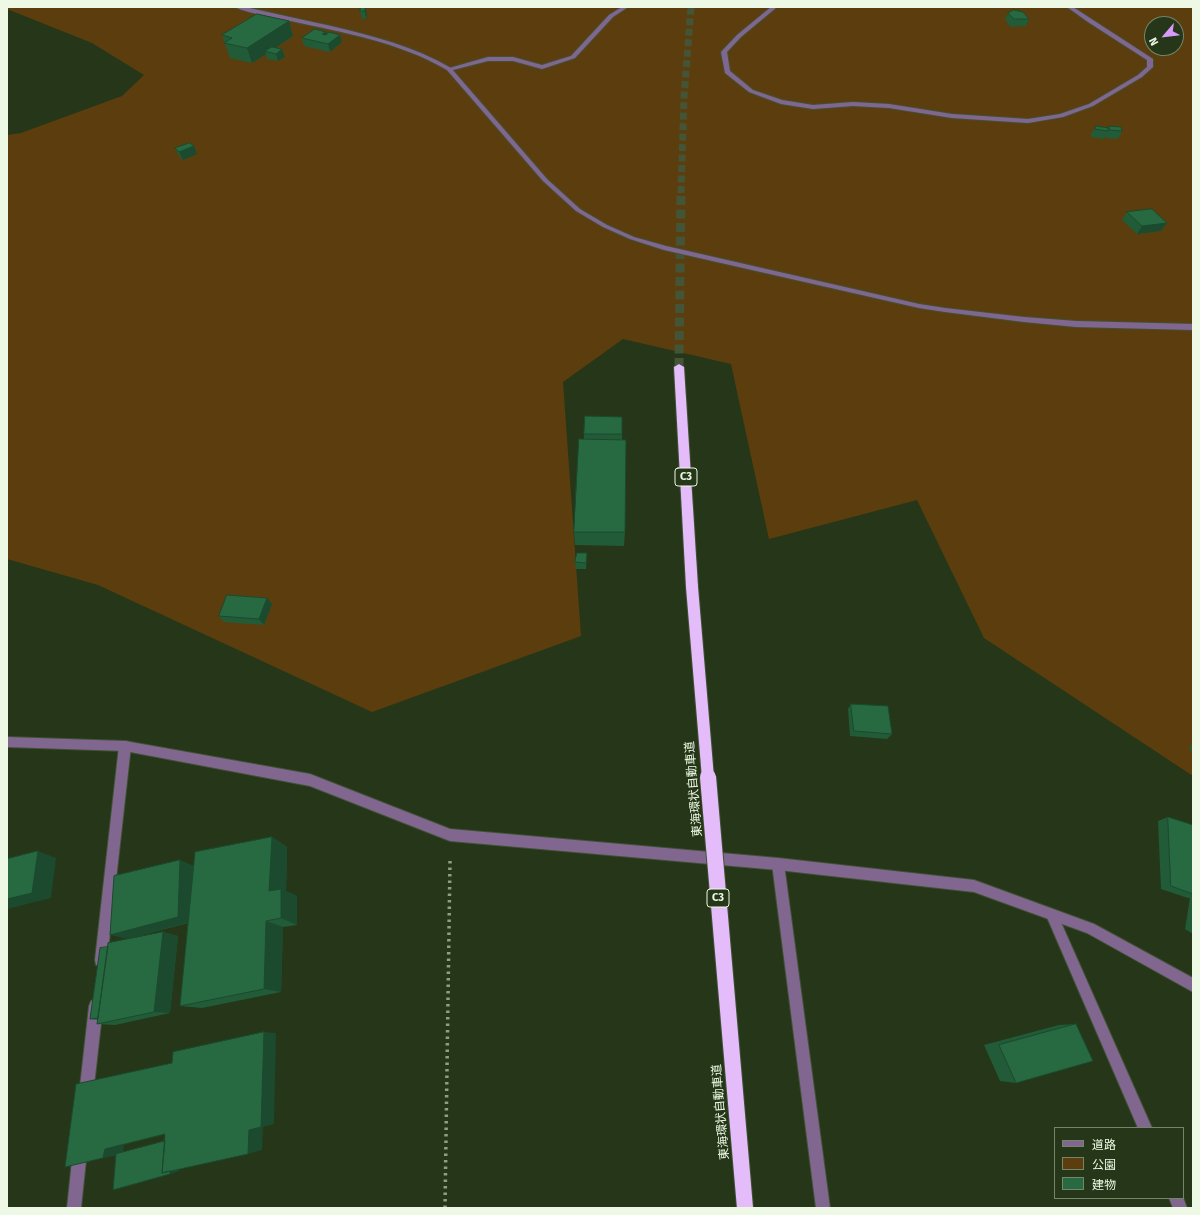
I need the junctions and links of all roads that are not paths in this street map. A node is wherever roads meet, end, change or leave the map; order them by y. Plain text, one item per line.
1 (238, 7) edge
2 (625, 7) edge
3 (774, 7) edge
4 (1070, 7) edge
5 (449, 68) junction
6 (1193, 327) edge
7 (679, 367) tunnel mouth
8 (7, 742) edge
9 (125, 746) junction
10 (778, 864) junction
11 (1052, 915) junction
12 (100, 973) edge
13 (1193, 985) edge
14 (97, 996) edge
15 (85, 1106) edge
16 (1145, 1127) edge
17 (82, 1138) edge
18 (74, 1208) edge
19 (745, 1208) edge
20 (823, 1208) edge

1 - 5 street
2 - 5 street
3 - 4 street
5 - 6 street
7 - 19 highway, 東海環状自動車道 / C3, bridge
8 - 9 street
9 - 10 street
9 - 12 street
10 - 11 street
10 - 20 street
11 - 13 street
11 - 16 street
14 - 15 street
17 - 18 street

